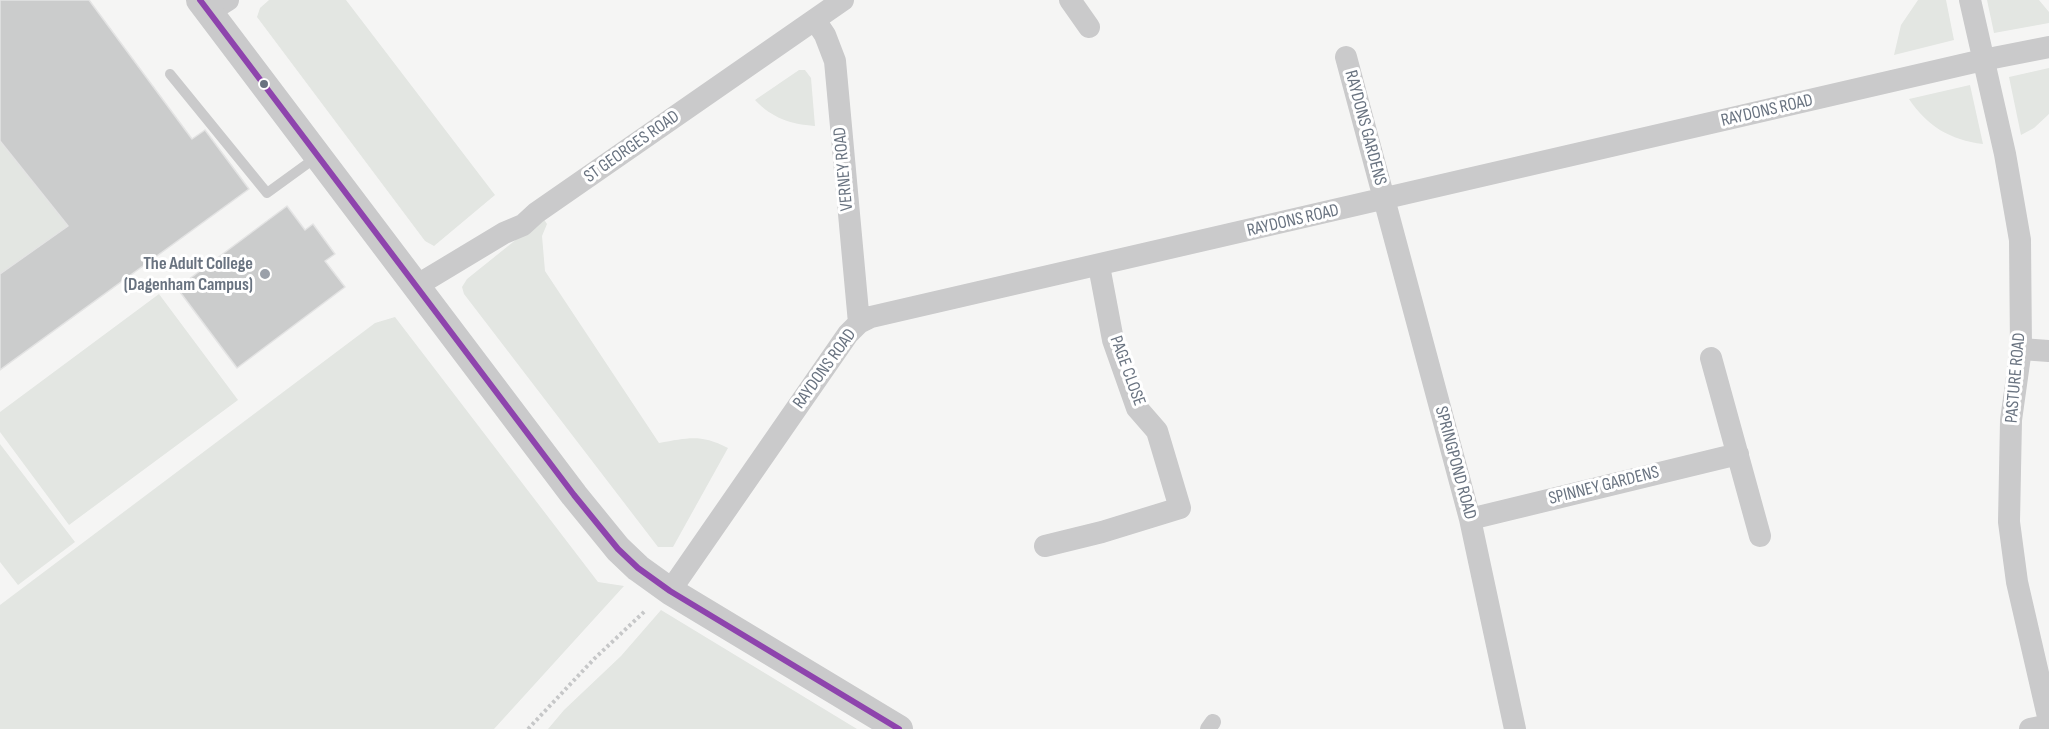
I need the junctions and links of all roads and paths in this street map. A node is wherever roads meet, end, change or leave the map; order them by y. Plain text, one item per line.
1 (843, 0) edge
2 (1070, 0) edge
3 (1970, 0) edge
4 (213, 4) edge
5 (815, 20) junction
6 (1089, 27) dead end
7 (2049, 47) edge
8 (1346, 57) dead end
9 (1983, 60) junction
10 (171, 74) dead end
11 (318, 156) junction
12 (1384, 200) junction
13 (1099, 266) junction
14 (416, 286) junction
15 (859, 322) junction
16 (2021, 349) junction
17 (2049, 351) edge
18 (1711, 358) dead end
19 (1738, 454) junction
20 (1470, 519) junction
21 (1760, 536) dead end
22 (1045, 546) dead end
23 (670, 591) junction
24 (645, 611) dead end
25 (2049, 723) edge
26 (528, 729) edge
27 (898, 729) edge
28 (1515, 729) edge
29 (2030, 729) edge

1 - 5 street, ST GEORGES ROAD
2 - 6 street
3 - 9 street, PASTURE ROAD
4 - 11 street
5 - 14 street, ST GEORGES ROAD
5 - 15 street, VERNEY ROAD
7 - 9 street, RAYDONS ROAD
8 - 12 street, RAYDONS GARDENS
9 - 12 street, RAYDONS ROAD
9 - 16 street, PASTURE ROAD
10 - 11 lane
11 - 14 street
12 - 13 street, RAYDONS ROAD
12 - 20 street, SPRINGPOND ROAD
13 - 15 street, RAYDONS ROAD
13 - 22 street, PAGE CLOSE
14 - 23 street
15 - 23 street, RAYDONS ROAD
16 - 17 street
16 - 25 street, PASTURE ROAD
18 - 19 street
19 - 20 street, SPINNEY GARDENS
19 - 21 street
20 - 28 street, SPRINGPOND ROAD
23 - 27 street
24 - 26 path
25 - 29 street

